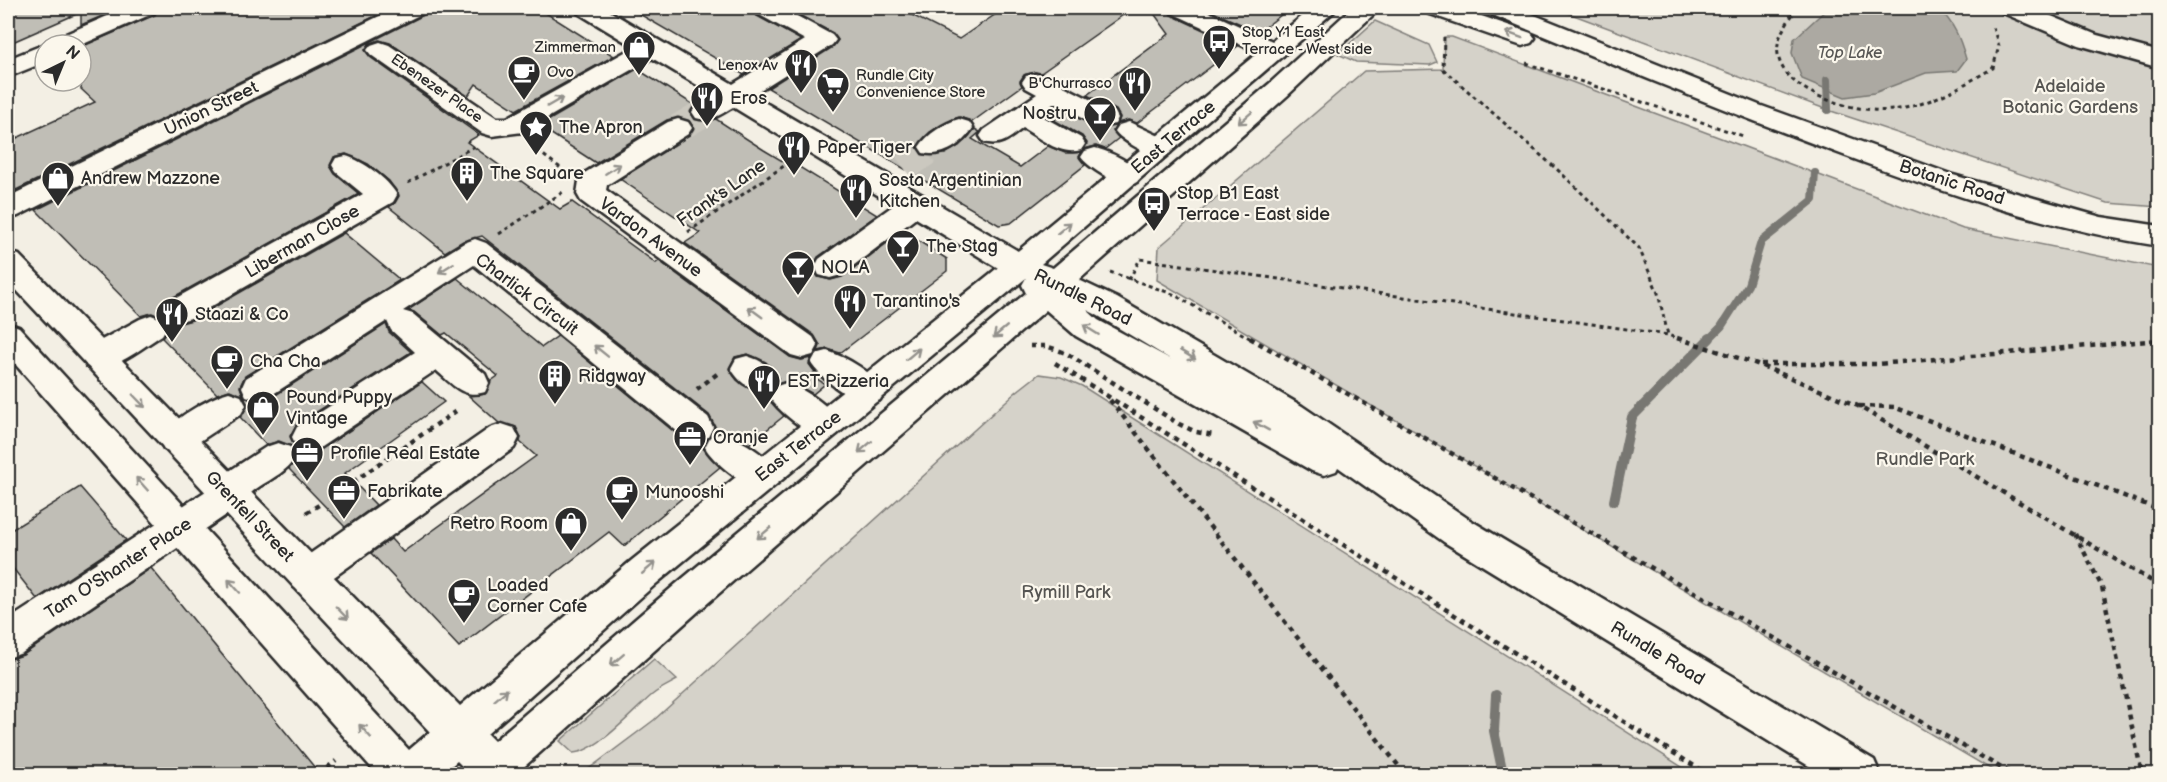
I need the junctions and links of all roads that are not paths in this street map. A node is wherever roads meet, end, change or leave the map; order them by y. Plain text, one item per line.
1 (145, 8) edge
2 (357, 8) edge
3 (414, 8) edge
4 (587, 8) edge
5 (765, 8) edge
6 (1181, 8) edge
7 (1326, 8) edge
8 (1366, 8) edge
9 (1436, 8) edge
10 (1497, 8) edge
11 (2012, 8) edge
12 (88, 33) edge
13 (371, 37) junction
14 (652, 47) junction
15 (1274, 51) junction
16 (33, 58) edge
17 (2160, 60) edge
18 (8, 69) edge
19 (1245, 76) junction
20 (1278, 90) junction
21 (733, 95) junction
22 (1033, 100) junction
23 (1750, 111) junction
24 (705, 112) tunnel mouth
25 (678, 128) tunnel mouth
26 (959, 128) dead end
27 (994, 136) dead end
28 (933, 147) tunnel mouth
29 (1160, 147) junction
30 (346, 165) dead end
31 (1127, 175) junction
32 (915, 204) junction
33 (8, 209) edge
34 (2160, 236) edge
35 (8, 263) edge
36 (1019, 266) junction
37 (830, 267) dead end
38 (1052, 288) junction
39 (180, 310) dead end
40 (402, 322) dead end
41 (151, 327) dead end
42 (8, 335) edge
43 (438, 353) junction
44 (107, 367) junction
45 (764, 380) dead end
46 (258, 387) dead end
47 (868, 391) junction
48 (466, 396) road end
49 (229, 405) dead end
50 (72, 406) junction
51 (910, 409) junction
52 (825, 425) junction
53 (309, 437) dead end
54 (502, 438) dead end
55 (176, 439) junction
56 (278, 457) dead end
57 (762, 475) junction
58 (227, 493) junction
59 (809, 495) junction
60 (181, 527) junction
61 (307, 576) junction
62 (8, 641) edge
63 (457, 734) junction
64 (493, 773) edge
65 (404, 774) edge
66 (412, 774) edge
67 (1859, 774) edge

1 - 12 main road
2 - 13 main road, Ebenezer Place
3 - 13 main road, Union Street
4 - 14 main road, Rundle Road
5 - 21 main road
6 - 15 main road
7 - 15 main road, East Terrace
8 - 20 main road, East Terrace
23 -> 9 main road, Botanic Road
10 - 23 main road, Botanic Road
11 - 17 main road
13 -> 14 main road, Ebenezer Place
13 - 33 main road, Union Street
14 - 21 main road, Rundle Road
15 - 19 main road, East Terrace
16 - 18 main road
19 - 20 main road
19 - 29 main road, East Terrace
20 -> 38 main road, East Terrace
21 - 24 main road
21 - 32 main road, Rundle Road
22 - 27 main road
22 - 29 main road
22 - 31 main road
23 - 34 main road, Botanic Road
47 -> 25 main road, Vardon Avenue
26 - 28 main road
29 - 31 main road, East Terrace
30 - 39 main road, Liberman Close
36 -> 31 main road, East Terrace
32 - 36 main road, Rundle Road
32 - 37 main road
35 - 44 main road, Grenfell Street
36 - 38 main road, Rundle Road
47 -> 36 main road, East Terrace
38 -> 51 main road, East Terrace
38 - 67 main road, Rundle Road
40 - 43 main road
41 - 44 main road
42 - 50 main road
43 - 48 main road
43 - 53 main road
44 - 50 main road
44 -> 55 main road, Grenfell Street
45 - 52 main road
57 -> 46 main road, Charlick Circuit
47 - 51 main road, Vardon Avenue
47 - 52 main road, East Terrace
49 - 55 main road
60 -> 50 main road
51 -> 59 main road, East Terrace
52 - 57 main road, East Terrace
54 - 61 main road
55 - 58 main road, Grenfell Street
56 - 58 main road, Tam O'Shanter Place
57 - 59 main road, Charlick Circuit
63 -> 57 main road, East Terrace
58 - 60 main road, Tam O'Shanter Place
58 - 61 main road, Grenfell Street
59 -> 64 main road, East Terrace
60 - 62 main road, Tam O'Shanter Place
65 -> 60 main road
61 -> 63 main road, Grenfell Street
63 - 64 main road, Grenfell Street
63 - 66 main road, East Terrace

